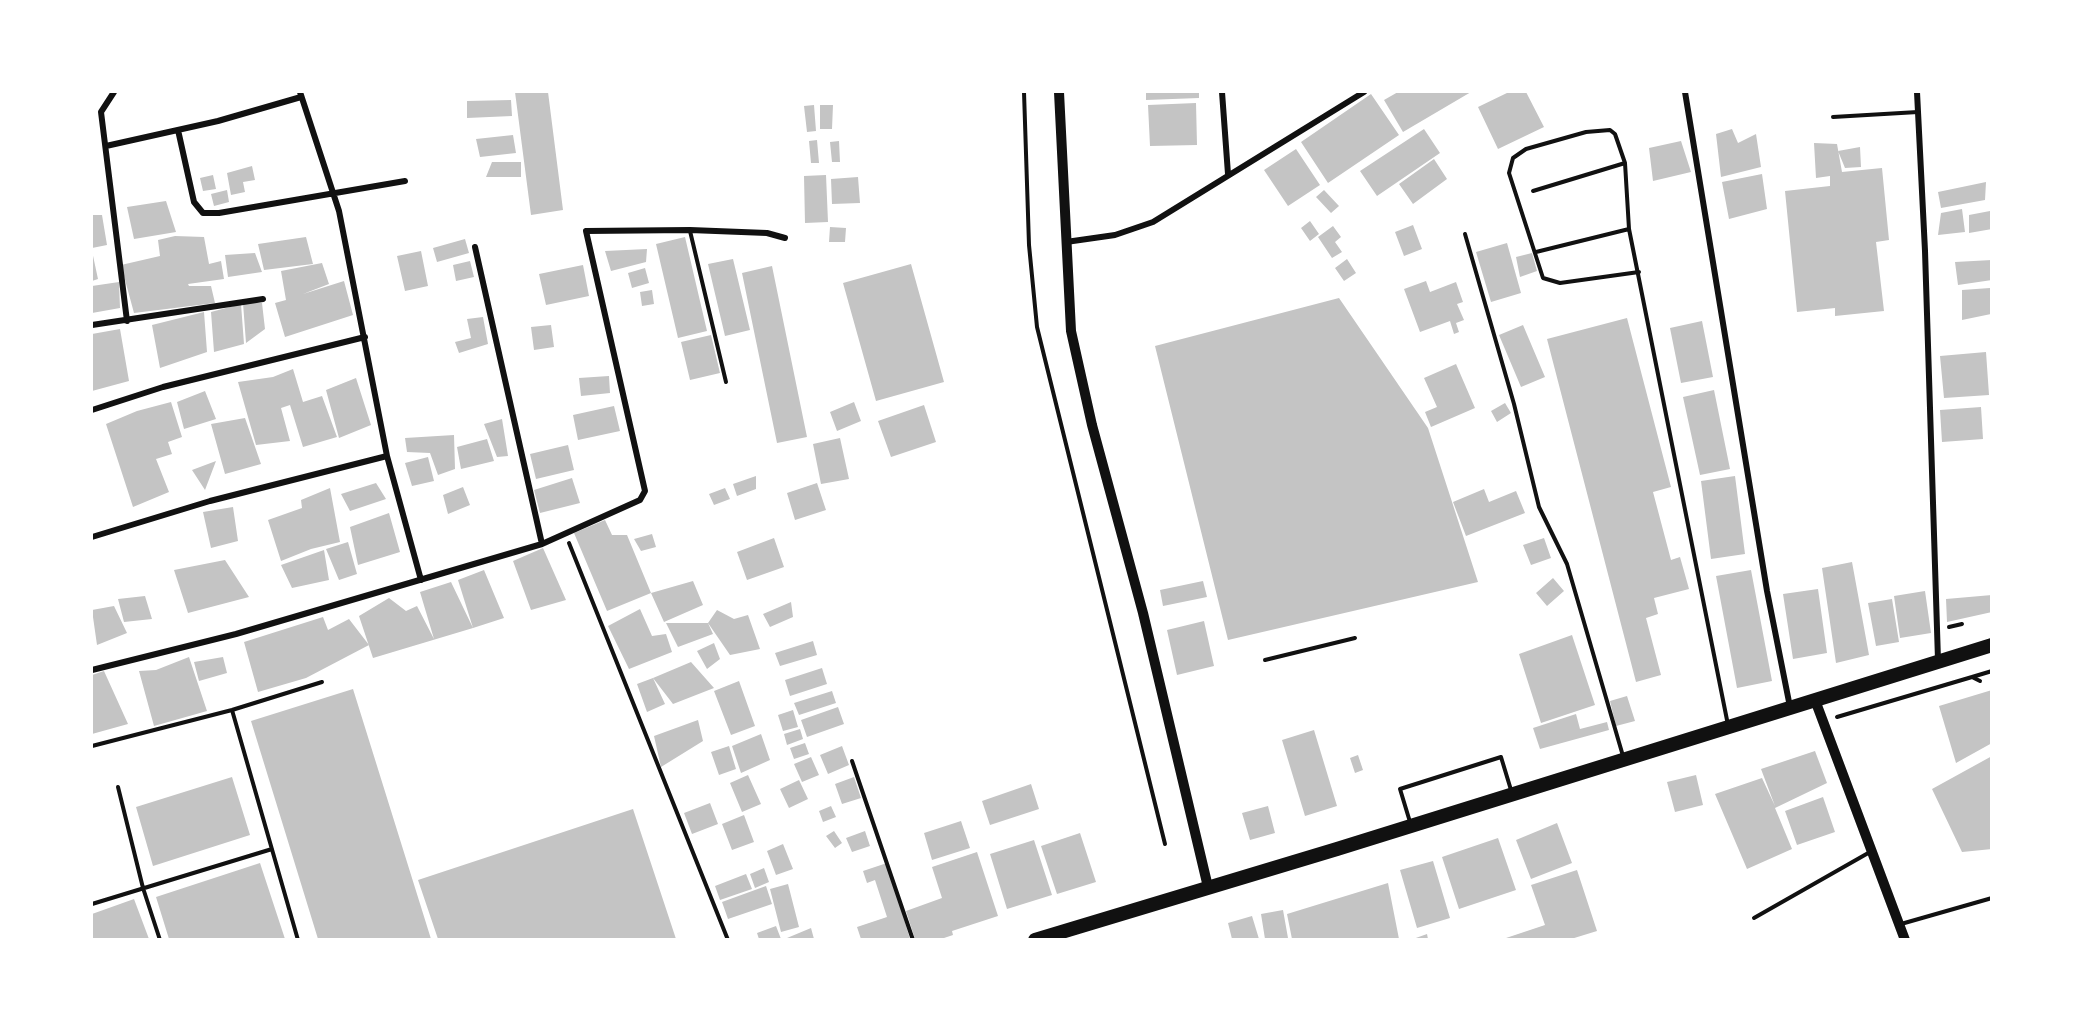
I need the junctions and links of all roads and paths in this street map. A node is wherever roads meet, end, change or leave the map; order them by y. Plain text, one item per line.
1 (114, 92) edge
2 (1024, 92) edge
3 (1059, 92) edge
4 (1222, 92) edge
5 (1364, 92) edge
6 (1685, 92) edge
7 (1917, 92) edge
8 (301, 94) edge
9 (1918, 112) junction
10 (1833, 117) dead end
11 (178, 130) junction
12 (106, 146) junction
13 (1625, 163) junction
14 (1228, 174) junction
15 (405, 181) dead end
16 (1533, 191) dead end
17 (333, 193) junction
18 (1629, 229) junction
19 (690, 230) junction
20 (1465, 234) dead end
21 (785, 238) dead end
22 (1066, 242) junction
23 (475, 247) dead end
24 (1536, 252) junction
25 (1639, 272) junction
26 (263, 299) dead end
27 (128, 321) junction
28 (92, 325) edge
29 (365, 338) junction
30 (726, 382) dead end
31 (92, 410) edge
32 (387, 456) junction
33 (566, 534) junction
34 (92, 537) edge
35 (542, 544) junction
36 (421, 580) junction
37 (1355, 638) dead end
38 (1992, 645) edge
39 (1265, 660) dead end
40 (1938, 662) junction
41 (92, 670) edge
42 (1992, 671) edge
43 (1972, 677) junction
44 (1980, 681) dead end
45 (322, 682) dead end
46 (1815, 700) junction
47 (1790, 707) junction
48 (232, 710) junction
49 (1821, 721) junction
50 (1729, 726) junction
51 (92, 746) edge
52 (1624, 759) junction
53 (852, 761) dead end
54 (118, 788) dead end
55 (1512, 793) junction
56 (1411, 825) junction
57 (1165, 843) dead end
58 (272, 849) junction
59 (1871, 852) junction
60 (1208, 887) junction
61 (143, 888) junction
62 (1992, 898) edge
63 (92, 904) edge
64 (1754, 918) dead end
65 (1901, 924) junction
66 (160, 939) edge
67 (298, 939) edge
68 (728, 939) edge
69 (912, 939) edge
70 (1035, 939) edge
71 (1905, 939) edge

1 - 12 street
2 - 57 lane
3 - 22 street
4 - 14 street
5 - 14 street
6 - 47 street
7 - 9 street
8 - 11 street
8 - 17 street
9 - 10 lane
9 - 40 street
11 - 12 street
11 - 17 street
12 - 27 street
13 - 16 lane
13 - 18 lane
13 - 24 lane
14 - 22 street
15 - 17 street
17 - 29 street
18 - 24 lane
18 - 25 lane
19 - 21 street
19 - 30 lane
19 - 33 street
20 - 52 lane
22 - 60 street
23 - 35 street
24 - 25 lane
25 - 50 lane
26 - 27 street
27 - 28 street
29 - 31 street
29 - 32 street
32 - 34 street
32 - 36 street
33 - 35 street
33 - 68 path
35 - 36 street
36 - 41 street
37 - 39 lane
38 - 40 highway
40 - 46 highway
42 - 43 path
43 - 44 path
43 - 49 path
45 - 48 lane
46 - 47 highway
46 - 49 street
47 - 50 highway
48 - 51 lane
48 - 58 lane
49 - 59 street
50 - 52 highway
52 - 55 highway
53 - 69 path
54 - 61 lane
55 - 56 highway
55 - 56 lane
56 - 60 highway
58 - 61 lane
58 - 67 lane
59 - 64 lane
59 - 65 street
60 - 70 highway
61 - 63 lane
61 - 66 lane
62 - 65 lane
65 - 71 street

